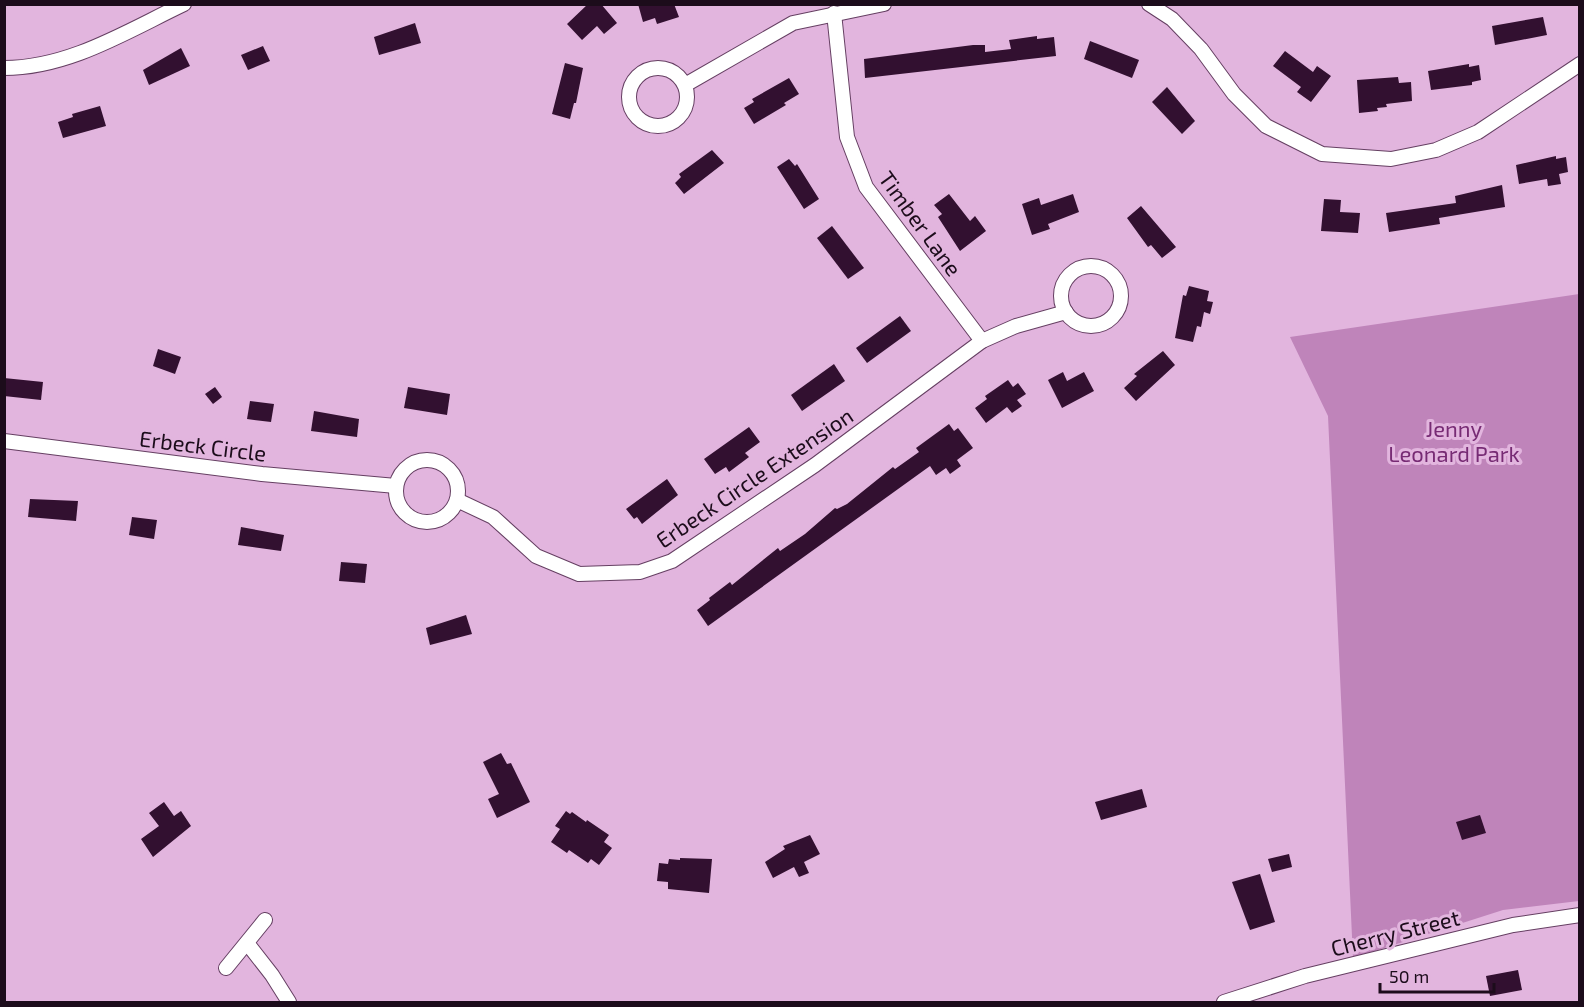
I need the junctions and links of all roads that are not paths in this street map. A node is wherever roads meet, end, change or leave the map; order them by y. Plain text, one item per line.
1 (184, 4) edge
2 (884, 4) edge
3 (1149, 4) edge
4 (834, 13) junction
5 (1580, 64) edge
6 (4, 68) edge
7 (685, 85) junction
8 (1066, 312) junction
9 (982, 341) junction
10 (4, 441) edge
11 (396, 486) junction
12 (457, 500) junction
13 (1580, 915) edge
14 (265, 920) dead end
15 (247, 943) junction
16 (226, 968) dead end
17 (289, 1002) edge
18 (1224, 1002) edge

1 - 6 street
2 - 4 street
3 - 5 street
4 - 7 street
4 - 9 street, Timber Lane
7 - 7 street
8 - 8 street
8 - 9 street, Erbeck Circle Extension
9 - 12 street, Erbeck Circle Extension
10 - 11 street, Erbeck Circle
11 - 12 street
11 - 12 street
13 - 18 street, Cherry Street
14 - 15 street
15 - 16 street
15 - 17 street

